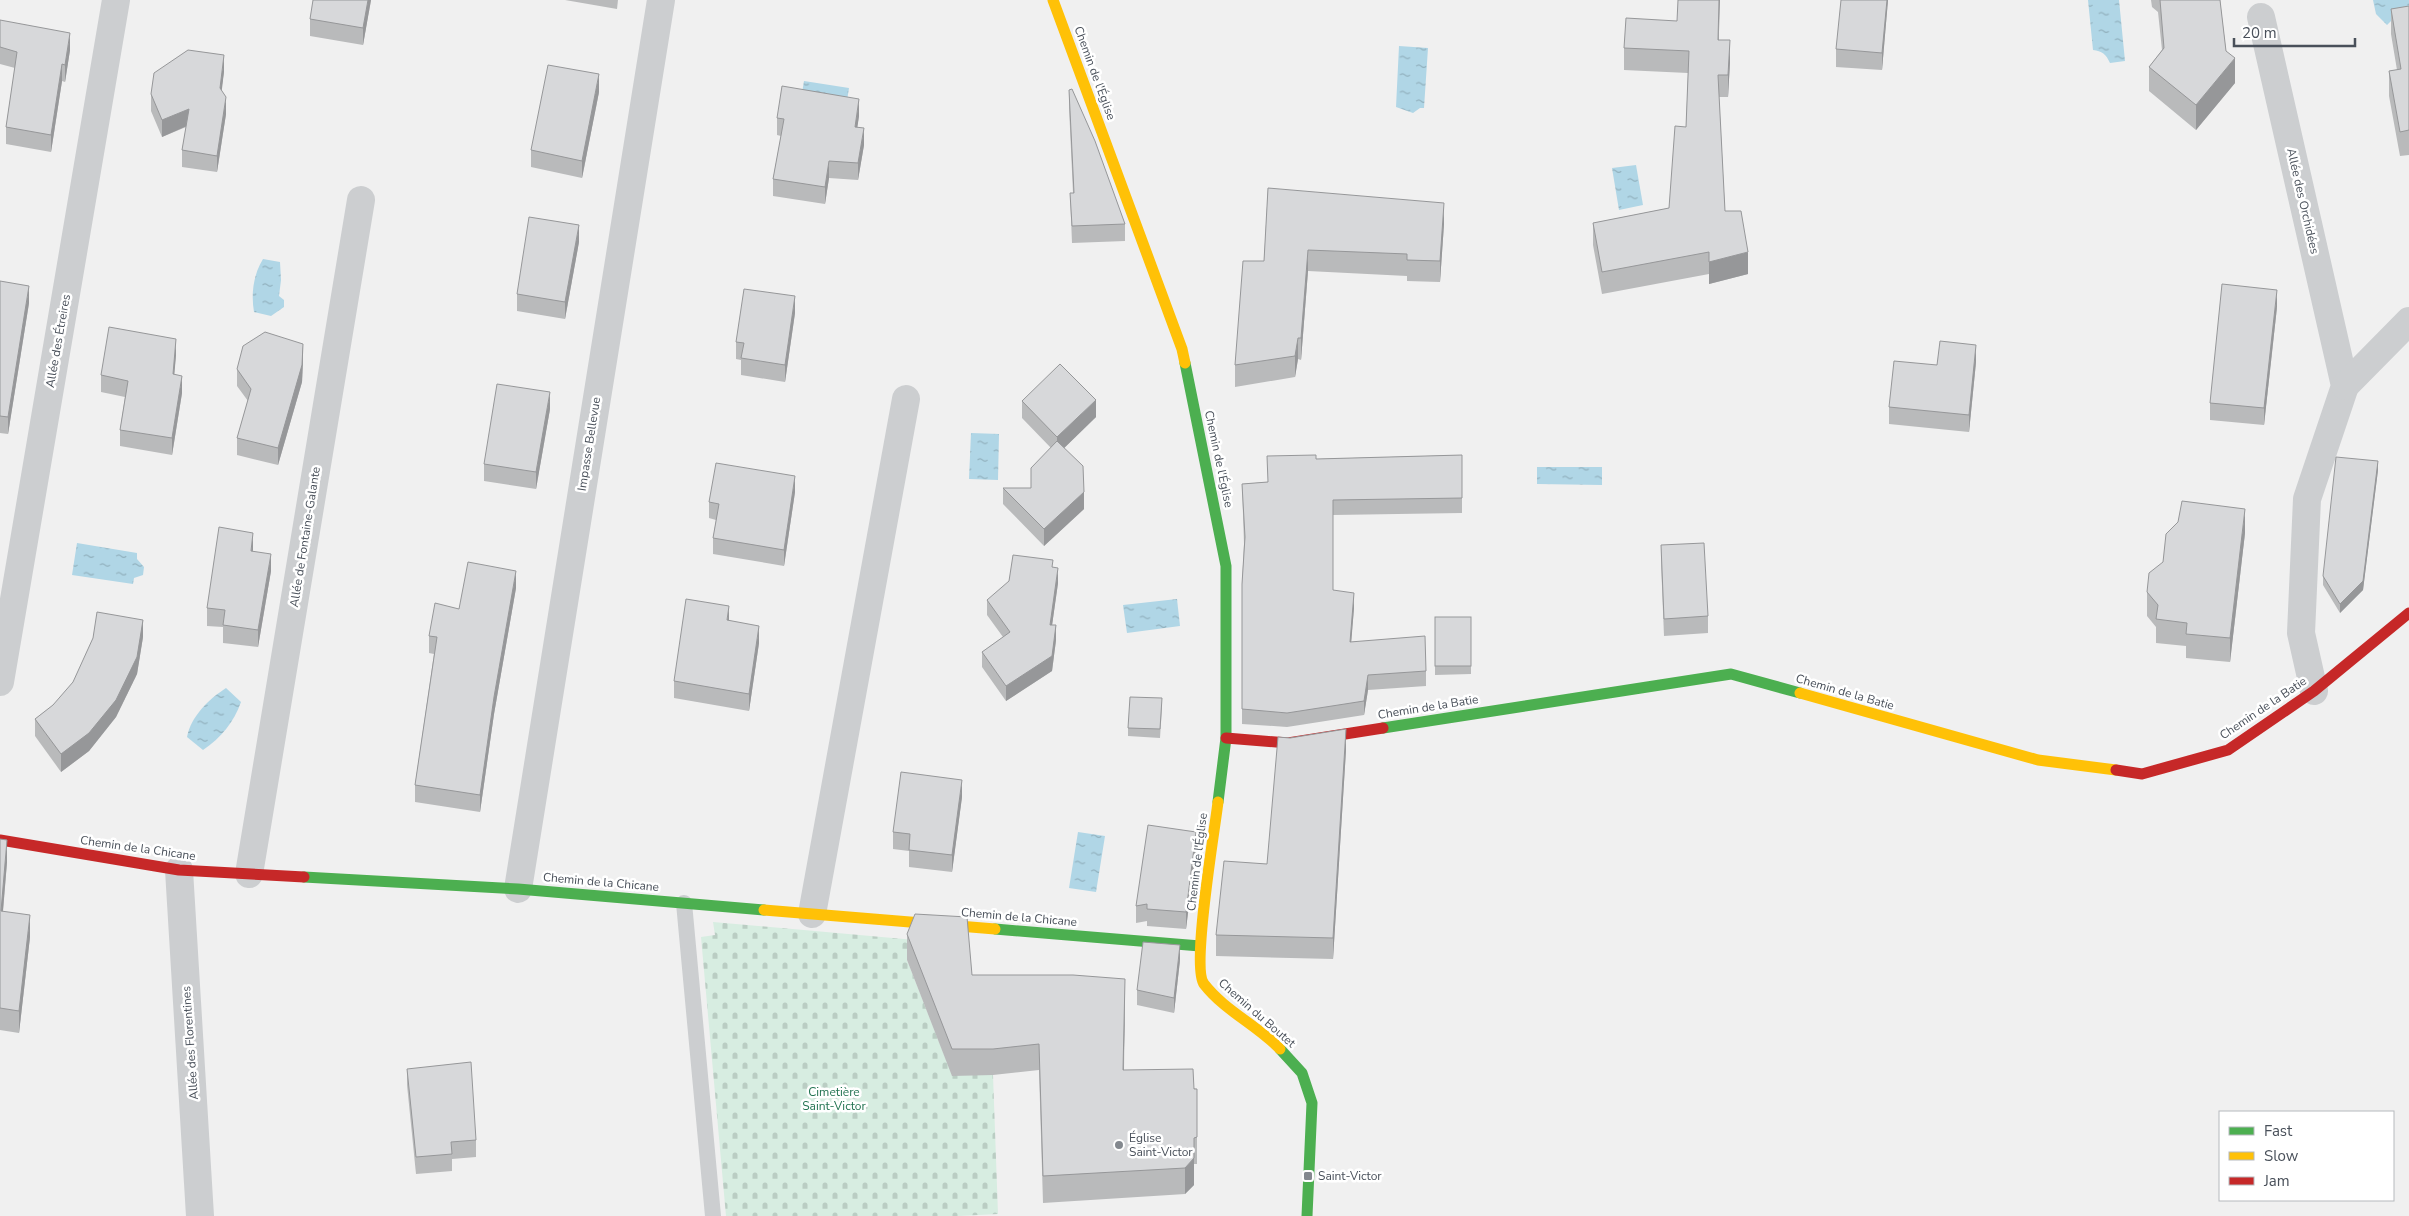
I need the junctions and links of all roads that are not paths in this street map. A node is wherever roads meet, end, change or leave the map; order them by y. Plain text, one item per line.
1 (116, 0) edge
2 (661, 0) edge
3 (1054, 0) edge
4 (2261, 16) dead end
5 (361, 200) dead end
6 (2409, 321) edge
7 (2344, 386) junction
8 (906, 399) dead end
9 (2409, 613) edge
10 (0, 682) edge
11 (2314, 691) junction
12 (1226, 738) junction
13 (0, 840) edge
14 (179, 870) junction
15 (249, 874) junction
16 (518, 889) junction
17 (684, 903) junction
18 (812, 914) junction
19 (1200, 946) junction
20 (200, 1216) edge
21 (713, 1216) edge
22 (1307, 1216) edge

1 - 10 street, Allée des Étreires
2 - 16 street, Impasse Bellevue
3 - 12 street, Chemin de l'Église
4 - 7 street, Allée des Orchidées
5 - 15 street, Allée de Fontaine-Galante
6 - 7 street
7 - 11 street
8 - 18 street
9 - 11 street, Chemin de la Batie
11 - 12 street, Chemin de la Batie
12 - 19 street, Chemin de l'Église
13 - 14 street, Chemin de la Chicane
14 - 15 street, Chemin de la Chicane
14 - 20 street, Allée des Florentines
15 - 16 street, Chemin de la Chicane
16 - 17 street, Chemin de la Chicane
17 - 18 street, Chemin de la Chicane
17 - 21 lane
18 - 19 street, Chemin de la Chicane
19 - 22 street, Chemin du Boutet

